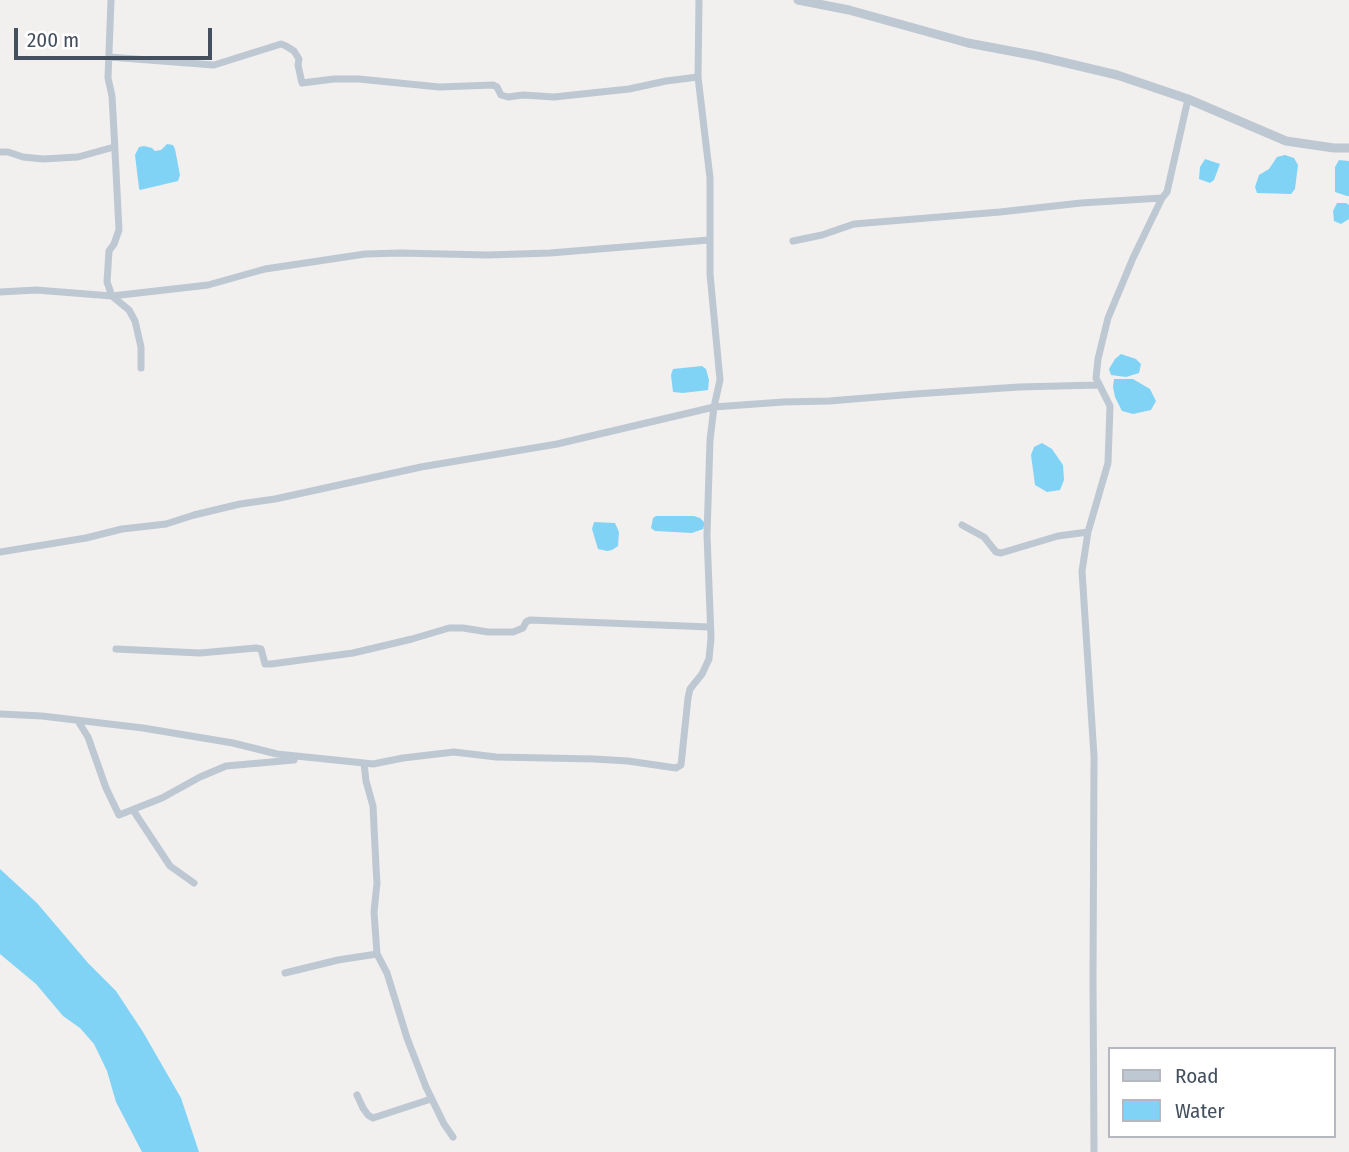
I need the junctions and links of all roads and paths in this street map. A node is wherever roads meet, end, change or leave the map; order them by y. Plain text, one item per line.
1 (111, 0) edge
2 (699, 0) edge
3 (798, 0) edge
4 (109, 57) junction
5 (698, 77) junction
6 (1188, 99) junction
7 (114, 147) junction
8 (1349, 148) edge
9 (0, 152) edge
10 (1162, 198) junction
11 (709, 240) junction
12 (793, 242) dead end
13 (0, 292) edge
14 (112, 296) junction
15 (141, 368) dead end
16 (1099, 385) junction
17 (714, 407) junction
18 (962, 526) dead end
19 (1088, 532) junction
20 (0, 552) edge
21 (710, 627) junction
22 (116, 649) dead end
23 (0, 714) edge
24 (78, 721) junction
25 (308, 758) junction
26 (364, 763) junction
27 (133, 810) junction
28 (194, 883) dead end
29 (377, 954) junction
30 (285, 974) dead end
31 (358, 1096) dead end
32 (431, 1099) junction
33 (453, 1137) dead end
34 (1094, 1152) edge

1 - 4 street
2 - 5 street
3 - 6 street
4 - 5 street
4 - 7 street
5 - 11 street
6 - 8 street
6 - 10 street
7 - 9 street
7 - 14 street
10 - 12 street
10 - 16 street
11 - 14 street
11 - 17 street
13 - 14 street
14 - 15 street
16 - 17 street
16 - 19 street
17 - 20 street
17 - 21 street
18 - 19 street
19 - 34 street
21 - 22 street
21 - 26 street
23 - 24 street
24 - 25 street
24 - 27 street
25 - 26 street
25 - 27 street
26 - 29 street
27 - 28 street
29 - 30 street
29 - 32 street
31 - 32 street
32 - 33 street

